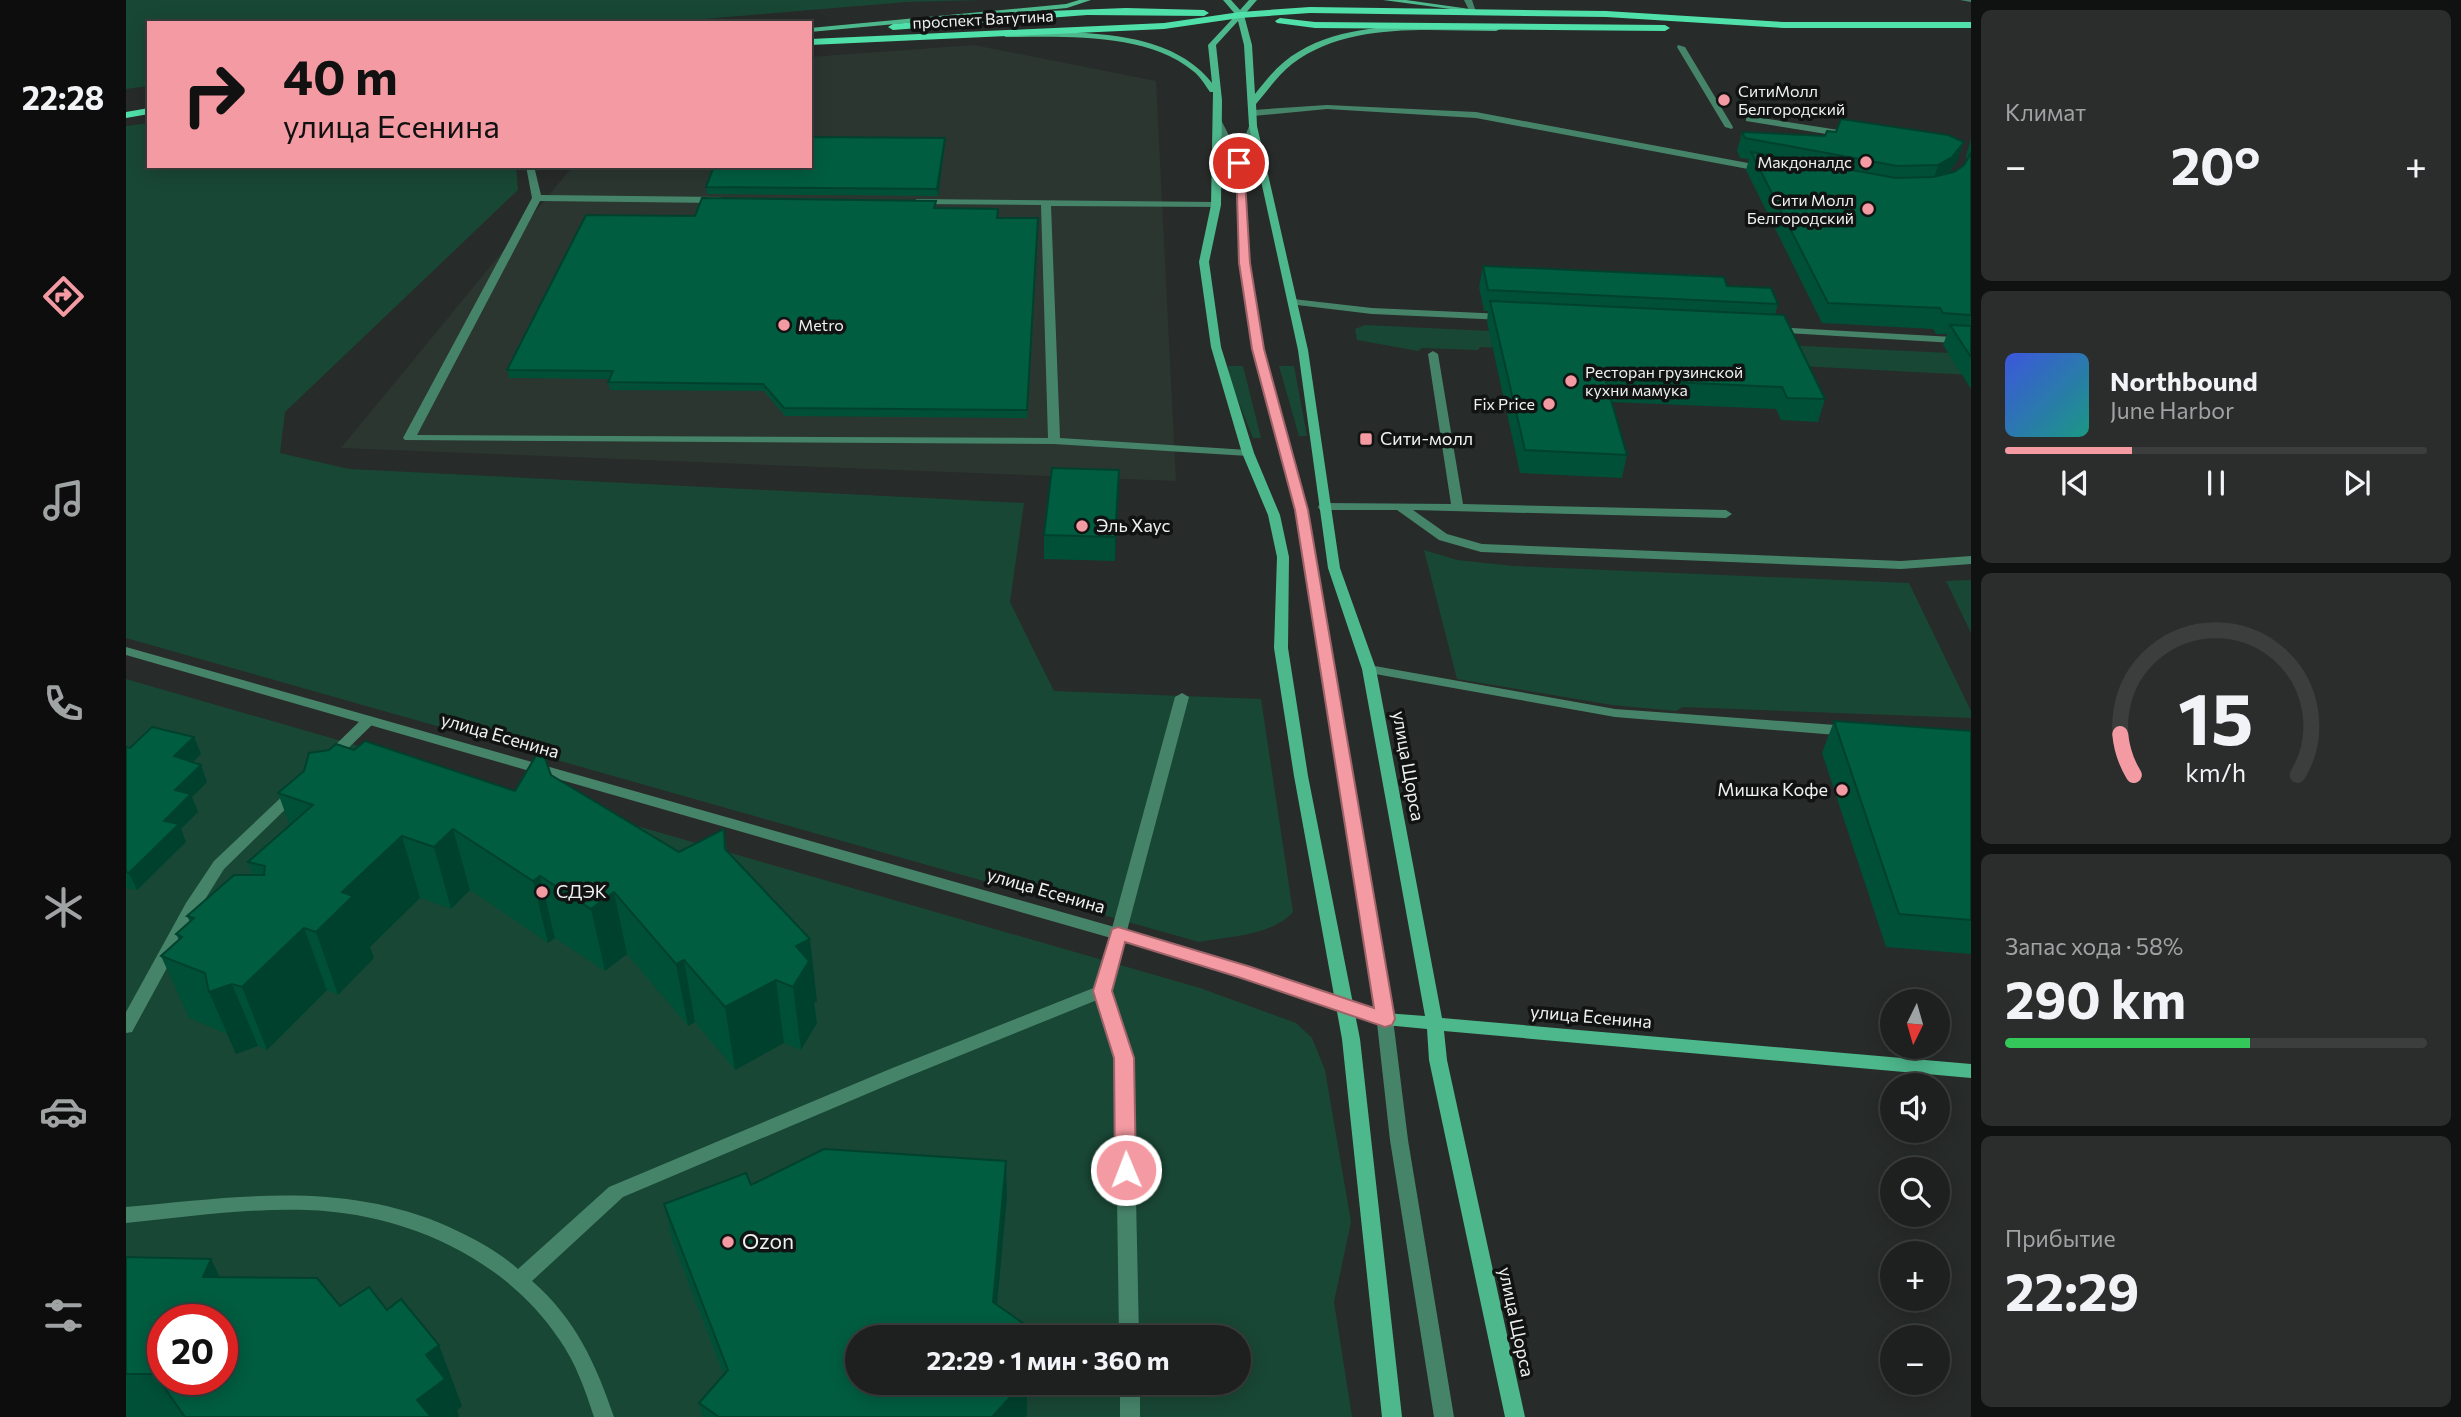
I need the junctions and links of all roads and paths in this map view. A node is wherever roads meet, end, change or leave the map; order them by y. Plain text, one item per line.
1 (1087, 0) edge
2 (1227, 0) edge
3 (1253, 0) edge
4 (1387, 0) edge
5 (1468, 0) edge
6 (1964, 0) edge
7 (1971, 0) edge
8 (1473, 10) junction
9 (1240, 15) junction
10 (1784, 25) junction
11 (1971, 25) edge
12 (1608, 29) junction
13 (812, 33) edge
14 (812, 33) edge
15 (967, 36) junction
16 (812, 42) edge
17 (1681, 47) dead end
18 (1218, 100) junction
19 (1252, 108) junction
20 (147, 111) edge
21 (126, 115) edge
22 (1749, 119) dead end
23 (1218, 122) junction
24 (1253, 126) junction
25 (1729, 127) dead end
26 (1851, 135) edge
27 (1239, 163) junction
28 (530, 168) edge
29 (1772, 170) edge
30 (537, 198) junction
31 (730, 200) edge
32 (909, 201) edge
33 (1046, 202) junction
34 (1216, 205) junction
35 (1293, 302) junction
36 (1426, 309) dead end
37 (1787, 321) edge
38 (1971, 341) edge
39 (1433, 354) dead end
40 (1054, 440) junction
41 (1248, 453) junction
42 (1399, 506) junction
43 (1324, 507) junction
44 (1458, 508) junction
45 (1726, 514) dead end
46 (1971, 560) edge
47 (126, 651) edge
48 (1369, 669) junction
49 (1182, 697) dead end
50 (369, 720) junction
51 (1863, 732) edge
52 (1118, 933) junction
53 (1103, 991) junction
54 (1346, 1007) junction
55 (1385, 1019) junction
56 (1435, 1025) junction
57 (126, 1027) edge
58 (1971, 1071) edge
59 (126, 1215) edge
60 (520, 1279) junction
61 (1129, 1325) edge
62 (1130, 1395) edge
63 (604, 1417) edge
64 (1130, 1417) edge
65 (1392, 1417) edge
66 (1444, 1417) edge
67 (1515, 1417) edge

1 - 13 main road
2 - 9 main road
3 - 9 main road
4 - 8 main road
5 - 8 street
6 - 7 street
8 - 9 main road, проспект Ватутина
8 - 10 main road, проспект Ватутина
9 - 12 main road, проспект Ватутина
9 - 14 main road, проспект Ватутина
9 - 15 main road, проспект Ватутина
9 - 18 main road, улица Щорса
9 - 19 main road, улица Щорса
10 - 11 main road
10 - 12 main road, проспект Ватутина
12 - 19 main road
15 - 16 main road, проспект Ватутина
15 - 18 main road
17 - 25 street
18 - 23 main road, улица Щорса
19 - 24 main road, улица Щорса
19 - 29 street
20 - 21 main road
22 - 26 street
23 - 27 street, улица Щорса
23 - 34 main road, улица Щорса
24 - 27 street, улица Щорса
24 - 35 main road, улица Щорса
27 - 55 street, улица Щорса
28 - 30 street
30 - 31 street
30 - 40 street
32 - 33 street
33 - 34 street
33 - 40 street
34 - 41 main road, улица Щорса
35 - 36 street
35 - 43 main road, улица Щорса
37 - 38 street
39 - 44 street
40 - 41 street
41 - 54 main road, улица Щорса
42 - 43 street
42 - 44 street
42 - 46 street
43 - 48 main road, улица Щорса
44 - 45 street
47 - 50 street, улица Есенина
48 - 51 street
48 - 56 main road, улица Щорса
49 - 52 street
50 - 52 street, улица Есенина
50 - 57 street
52 - 53 street
52 - 54 street, улица Есенина
53 - 60 street
53 - 61 street
54 - 55 street, улица Есенина
54 - 65 main road, улица Щорса
55 - 56 main road, улица Есенина
55 - 66 street, улица Щорса
56 - 58 main road, улица Есенина
56 - 67 main road, улица Щорса
59 - 60 street
60 - 63 street
62 - 64 street

